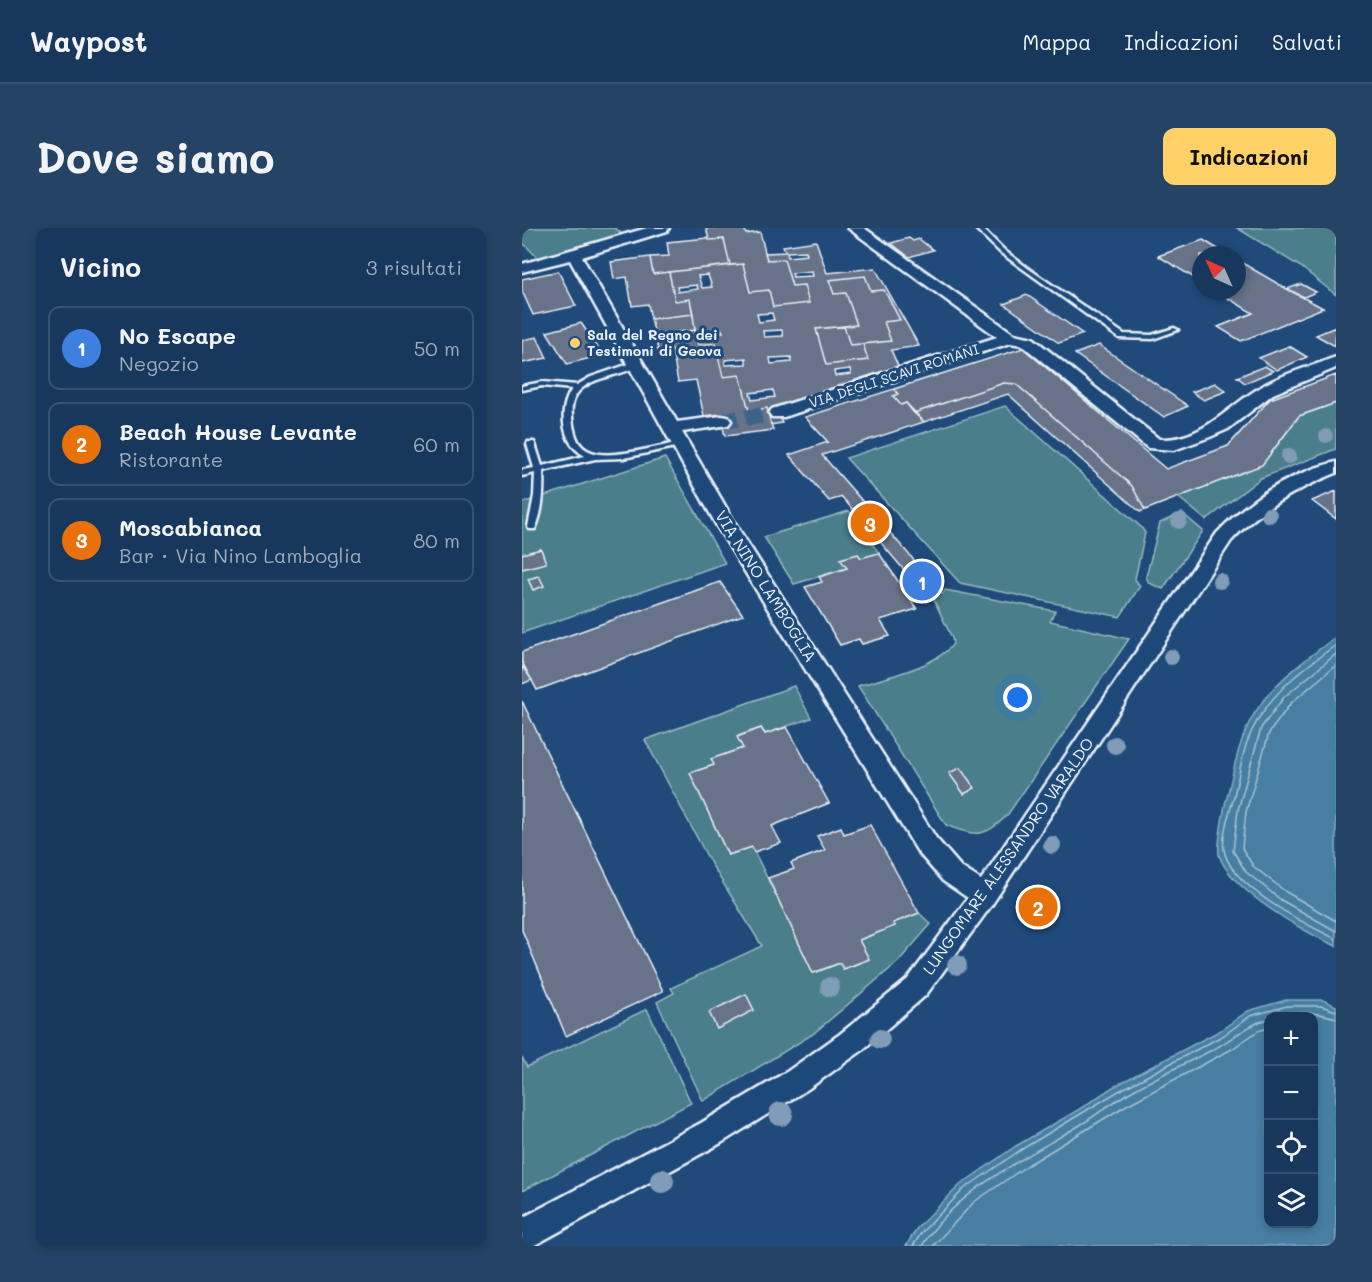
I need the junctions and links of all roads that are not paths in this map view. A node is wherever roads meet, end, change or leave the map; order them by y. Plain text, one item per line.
1 (662, 228) edge
2 (855, 228) edge
3 (978, 228) edge
4 (574, 255) junction
5 (522, 268) edge
6 (1174, 330) dead end
7 (1009, 338) junction
8 (1336, 362) edge
9 (635, 365) junction
10 (577, 387) junction
11 (522, 388) edge
12 (778, 413) tunnel mouth
13 (722, 421) tunnel mouth
14 (676, 436) junction
15 (531, 444) dead end
16 (596, 456) junction
17 (1336, 467) edge
18 (537, 470) junction
19 (522, 473) edge
20 (532, 527) dead end
21 (984, 896) junction
22 (522, 1235) edge

1 - 4 street
2 - 7 street
3 - 6 lane
4 - 5 street
4 - 9 street, VIA NINO LAMBOGLIA
7 - 8 street
7 - 12 street, VIA DEGLI SCAVI ROMANI
9 - 10 lane
9 - 14 street, VIA NINO LAMBOGLIA
10 - 11 lane
10 - 16 lane
13 - 14 street
14 - 16 lane
14 - 21 street, VIA NINO LAMBOGLIA
15 - 18 lane
16 - 18 lane
17 - 21 street, LUNGOMARE ALESSANDRO VARALDO
18 - 19 lane
18 - 20 lane
21 - 22 street, LUNGOMARE ALESSANDRO VARALDO

